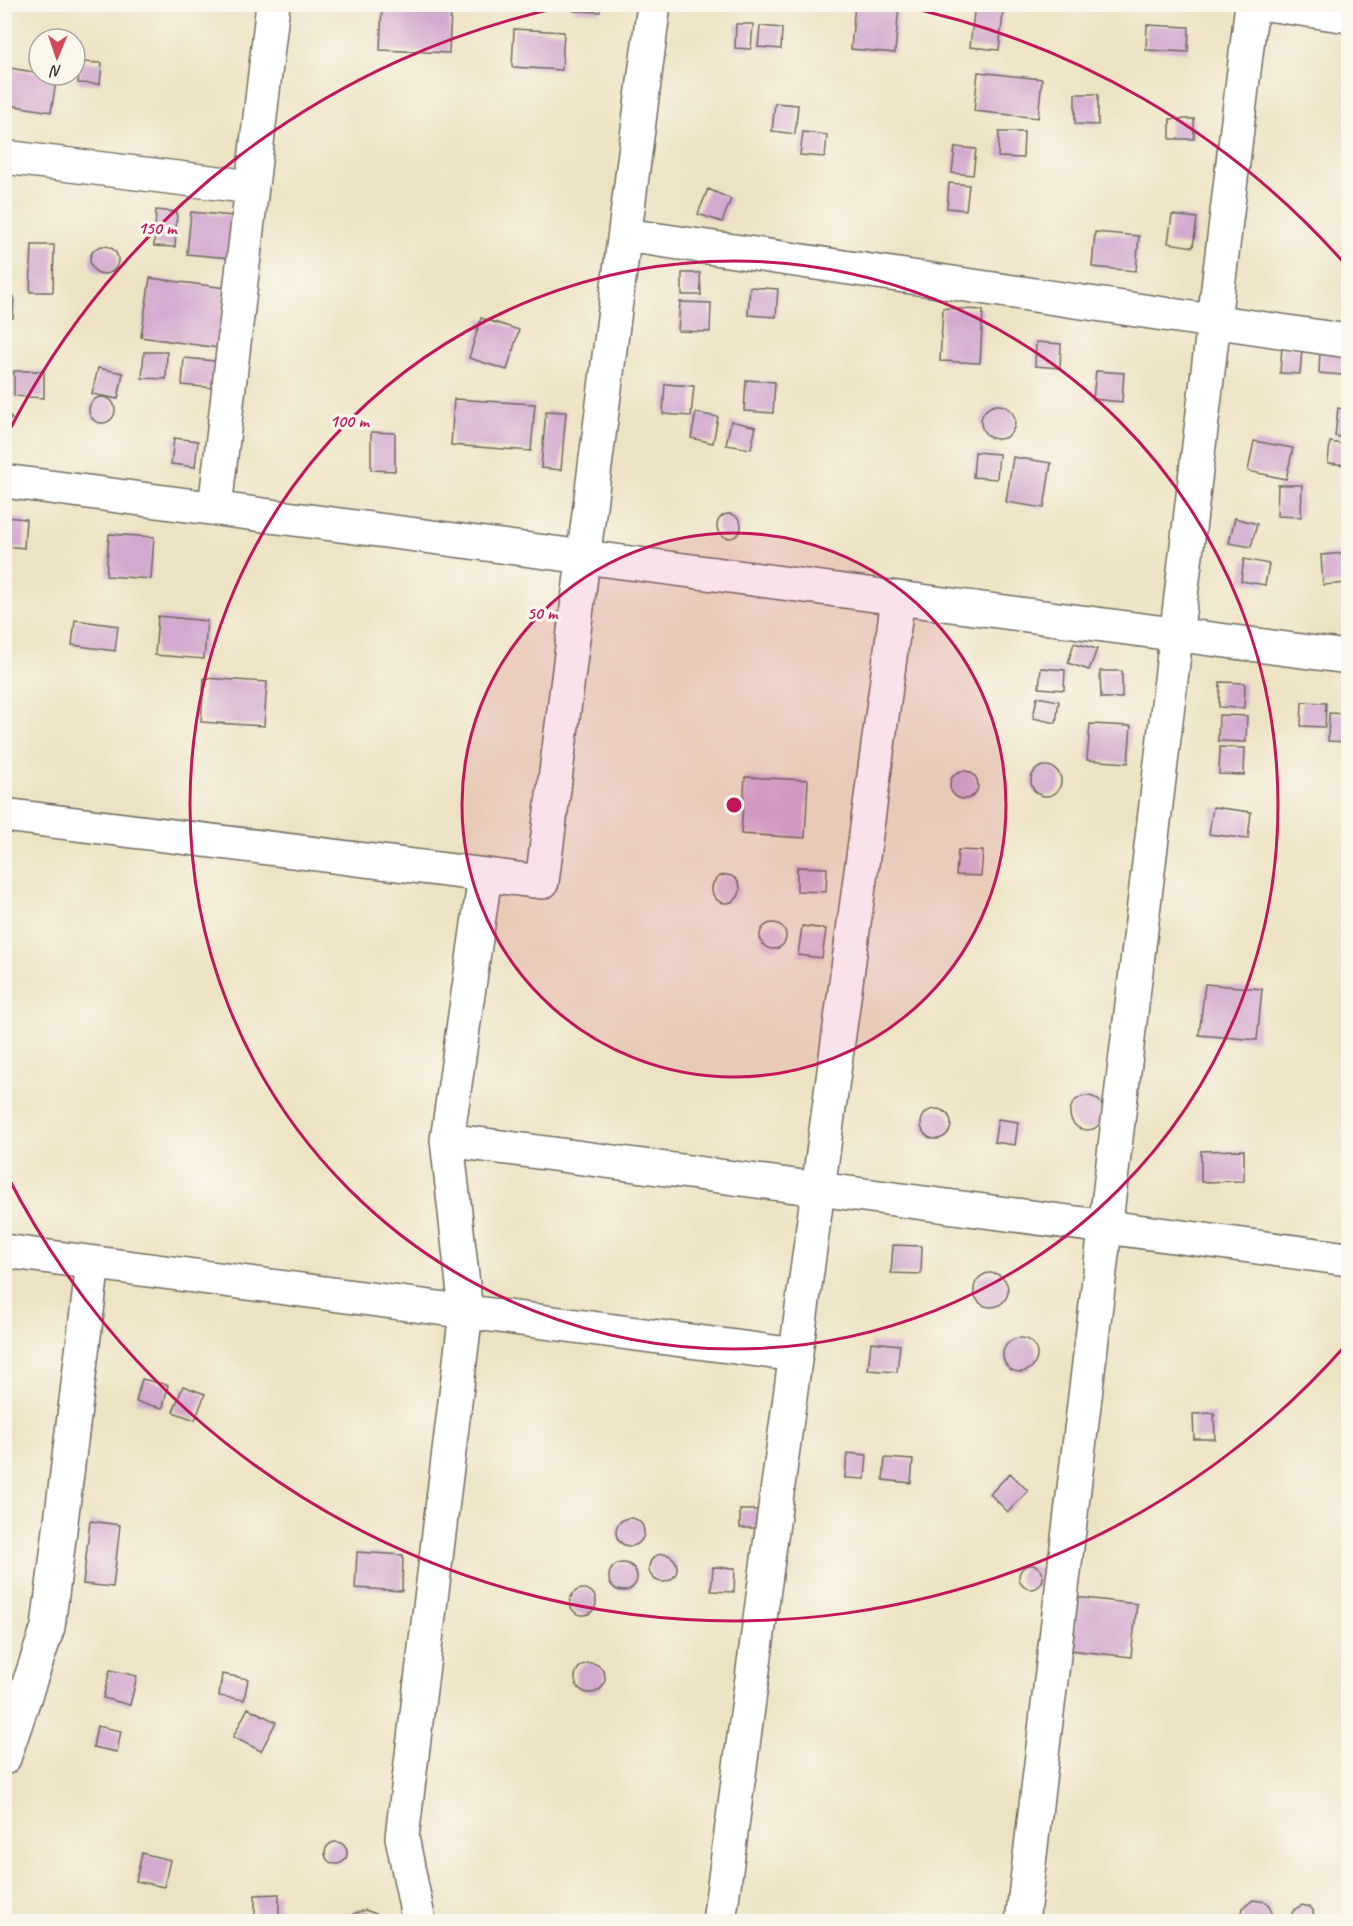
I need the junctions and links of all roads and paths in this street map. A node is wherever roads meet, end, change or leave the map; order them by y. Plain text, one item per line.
1 (273, 4) edge
2 (654, 4) edge
3 (1252, 4) edge
4 (1267, 4) edge
5 (1348, 16) edge
6 (4, 157) edge
7 (252, 187) junction
8 (625, 235) junction
9 (1214, 321) junction
10 (1348, 340) edge
11 (4, 481) edge
12 (215, 508) junction
13 (584, 557) junction
14 (898, 598) junction
15 (1176, 634) junction
16 (1348, 657) edge
17 (4, 814) edge
18 (485, 876) junction
19 (447, 1140) junction
20 (818, 1189) junction
21 (1105, 1227) junction
22 (4, 1251) edge
23 (1348, 1259) edge
24 (93, 1263) junction
25 (466, 1312) junction
26 (796, 1355) junction
27 (4, 1758) edge
28 (419, 1922) edge
29 (719, 1922) edge
30 (1022, 1922) edge

1 - 7 street
2 - 8 street
3 - 9 street
4 - 5 street
6 - 7 street
7 - 12 street
8 - 9 street
8 - 13 street
9 - 10 street
9 - 15 street
11 - 12 street
12 - 13 street
13 - 14 street
13 - 18 street
14 - 15 street
14 - 20 street
15 - 16 street
15 - 21 street
17 - 18 street
18 - 19 street
19 - 20 street
19 - 25 street
20 - 21 street
20 - 26 street
21 - 23 street
21 - 30 street
22 - 24 street
24 - 25 street
24 - 27 street
25 - 26 street
25 - 28 street
26 - 29 street

